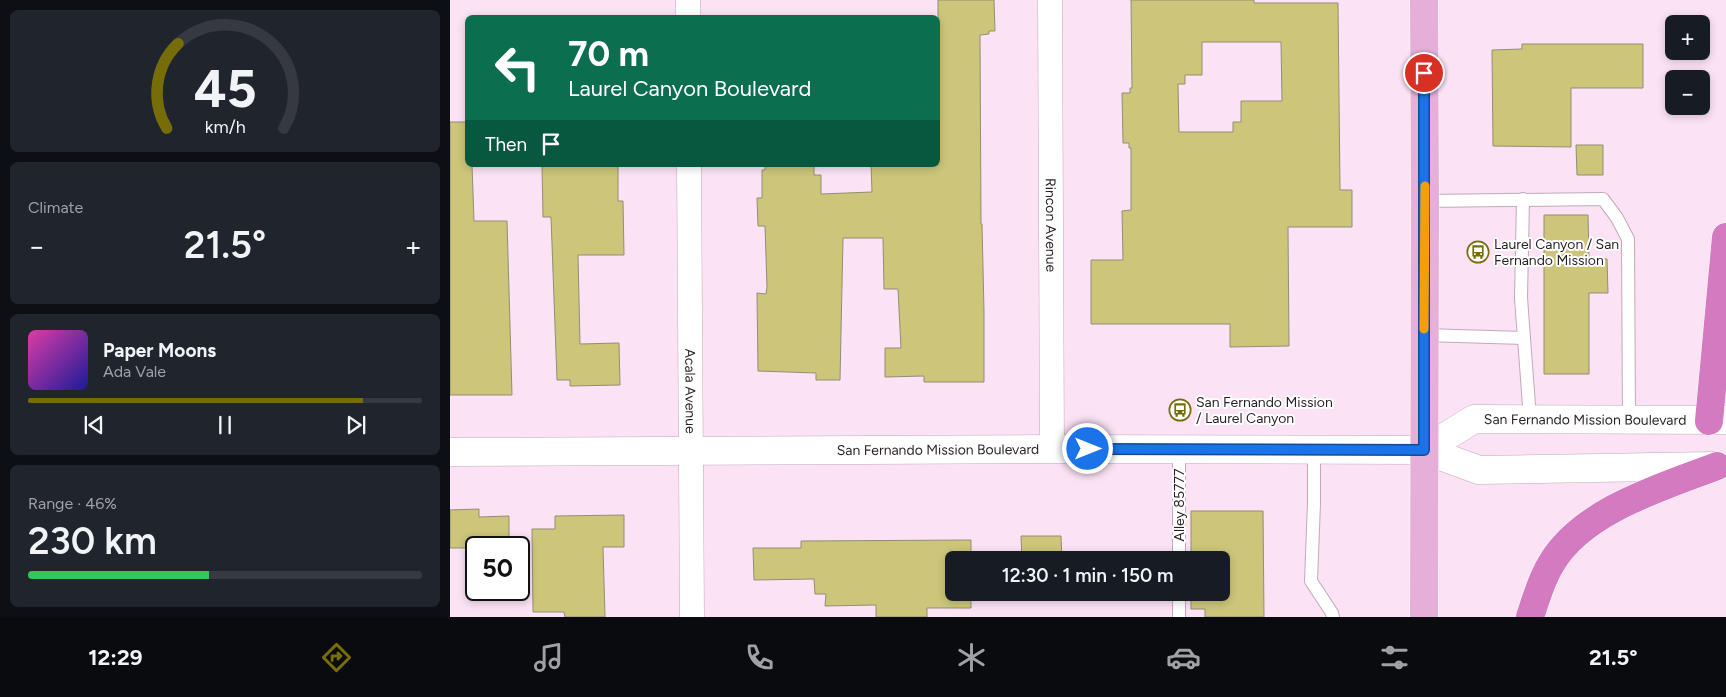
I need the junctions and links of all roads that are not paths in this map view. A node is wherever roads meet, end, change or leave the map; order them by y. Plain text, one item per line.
1 (688, 0) edge
2 (1050, 0) edge
3 (1424, 0) edge
4 (688, 15) edge
5 (689, 167) edge
6 (1523, 199) junction
7 (1425, 201) junction
8 (1726, 237) edge
9 (1424, 335) junction
10 (1524, 338) junction
11 (1530, 419) junction
12 (1629, 420) junction
13 (1718, 420) edge
14 (1052, 449) junction
15 (1179, 450) junction
16 (1314, 450) junction
17 (1424, 450) junction
18 (691, 451) junction
19 (450, 452) edge
20 (1721, 466) edge
21 (1179, 551) edge
22 (1179, 601) edge
23 (692, 617) edge
24 (1179, 617) edge
25 (1333, 617) edge
26 (1424, 617) edge
27 (1530, 617) edge

1 - 4 street
2 - 14 street, Rincon Avenue
3 - 7 main road
5 - 18 street, Acala Avenue
6 - 7 lane
6 - 10 lane
6 - 12 lane
7 - 9 main road
8 - 13 highway
9 - 10 lane
9 - 17 main road
10 - 11 lane
11 - 12 main road, San Fernando Mission Boulevard
11 - 17 main road, San Fernando Mission Boulevard
12 - 13 main road, San Fernando Mission Boulevard
14 - 15 main road, San Fernando Mission Boulevard
14 - 18 main road, San Fernando Mission Boulevard
15 - 16 main road, San Fernando Mission Boulevard
15 - 21 lane, Alley 85777
16 - 17 main road, San Fernando Mission Boulevard
16 - 25 lane
17 - 20 main road, San Fernando Mission Boulevard
17 - 26 main road
18 - 19 main road, San Fernando Mission Boulevard
18 - 23 street, Acala Avenue
20 - 27 highway
22 - 24 lane

